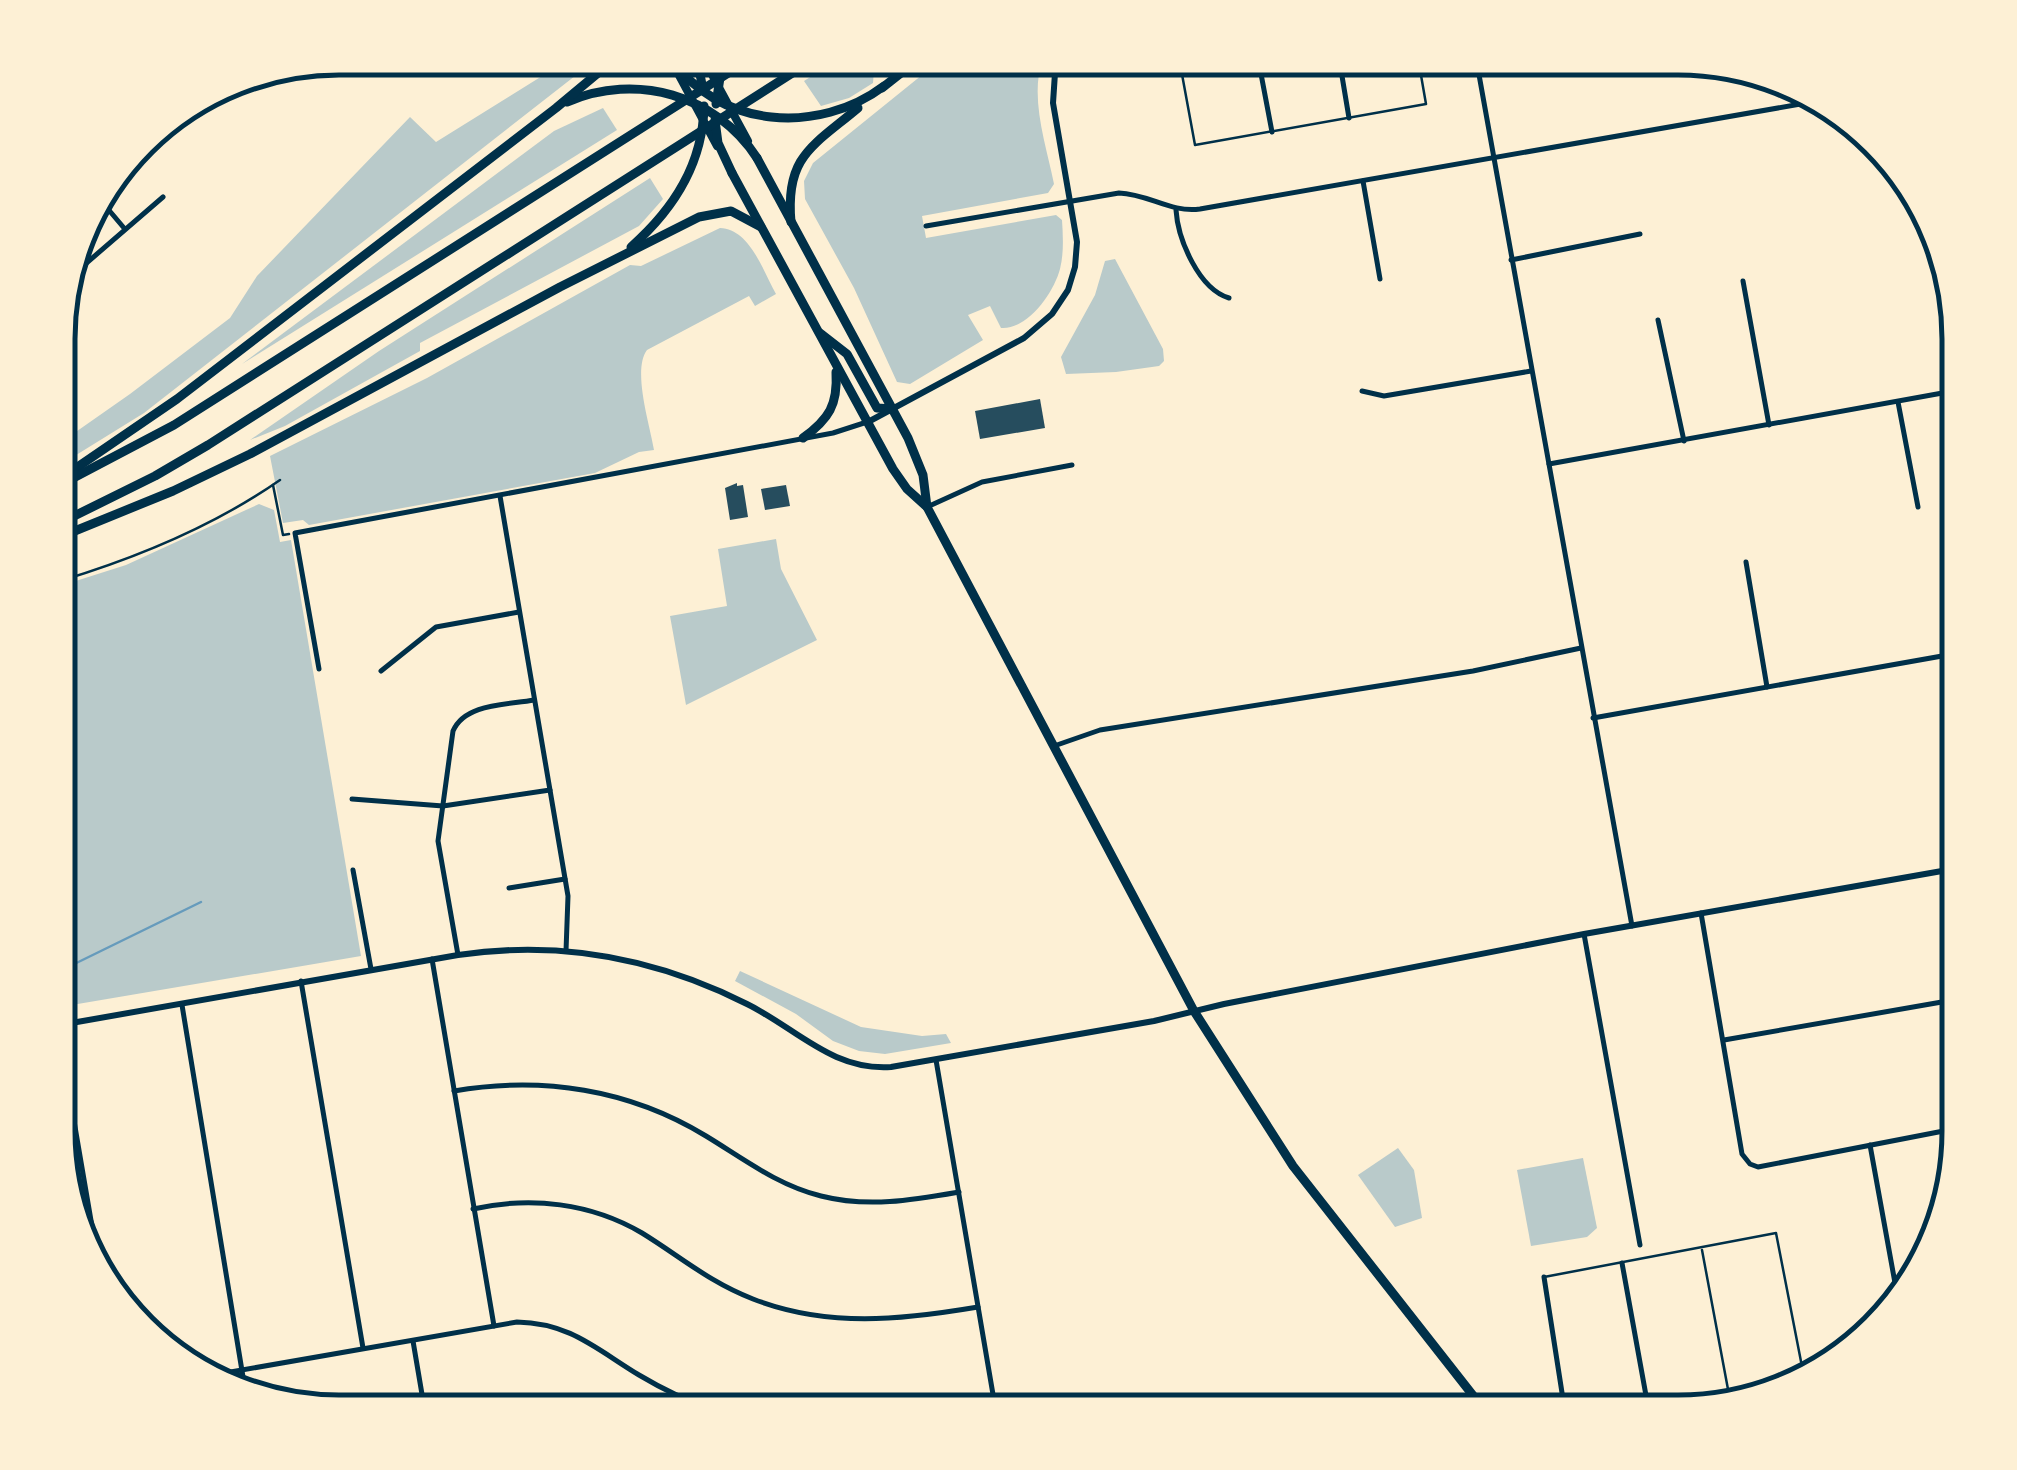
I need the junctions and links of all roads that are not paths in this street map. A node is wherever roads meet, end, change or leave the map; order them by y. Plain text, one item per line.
1 (595, 75) edge
2 (680, 75) edge
3 (686, 75) edge
4 (701, 75) edge
5 (712, 75) edge
6 (720, 75) edge
7 (725, 75) edge
8 (789, 75) edge
9 (898, 75) edge
10 (1054, 76) edge
11 (1182, 76) edge
12 (1261, 76) edge
13 (1342, 76) edge
14 (1421, 76) edge
15 (1479, 76) edge
16 (718, 85) junction
17 (884, 86) junction
18 (703, 93) junction
19 (716, 100) junction
20 (1798, 104) edge
21 (698, 105) junction
22 (728, 105) junction
23 (556, 108) junction
24 (716, 114) junction
25 (1349, 118) junction
26 (704, 121) junction
27 (1272, 132) junction
28 (758, 158) junction
29 (1493, 158) junction
30 (732, 173) junction
31 (1363, 181) junction
32 (163, 197) dead end
33 (1071, 200) junction
34 (109, 210) edge
35 (1176, 210) junction
36 (792, 222) junction
37 (926, 226) dead end
38 (761, 227) junction
39 (125, 230) junction
40 (1640, 234) dead end
41 (621, 255) junction
42 (1510, 260) junction
43 (87, 263) edge
44 (1380, 278) dead end
45 (1743, 281) dead end
46 (1229, 298) dead end
47 (1658, 320) dead end
48 (818, 332) junction
49 (835, 364) junction
50 (1532, 371) junction
51 (1362, 391) dead end
52 (1941, 394) edge
53 (1898, 402) junction
54 (893, 409) junction
55 (866, 422) junction
56 (1769, 425) junction
57 (803, 438) junction
58 (1684, 441) junction
59 (1549, 464) junction
60 (1072, 465) dead end
61 (75, 471) edge
62 (75, 474) edge
63 (500, 496) junction
64 (928, 507) junction
65 (1918, 507) dead end
66 (75, 515) edge
67 (75, 532) edge
68 (1746, 562) dead end
69 (519, 612) junction
70 (1582, 648) junction
71 (1941, 656) edge
72 (319, 669) dead end
73 (381, 671) dead end
74 (1767, 687) junction
75 (534, 700) junction
76 (1593, 718) junction
77 (1054, 746) junction
78 (550, 790) junction
79 (352, 798) dead end
80 (443, 806) junction
81 (354, 870) dead end
82 (1941, 871) edge
83 (565, 879) junction
84 (509, 888) dead end
85 (1701, 913) junction
86 (1632, 926) junction
87 (1584, 934) junction
88 (566, 951) junction
89 (458, 954) junction
90 (432, 959) junction
91 (371, 969) junction
92 (302, 981) junction
93 (181, 1002) junction
94 (1941, 1002) edge
95 (1194, 1011) junction
96 (76, 1022) edge
97 (1724, 1040) junction
98 (936, 1060) junction
99 (454, 1091) junction
100 (1941, 1131) edge
101 (76, 1133) edge
102 (1870, 1144) junction
103 (959, 1192) junction
104 (473, 1209) junction
105 (91, 1220) edge
106 (1640, 1245) dead end
107 (1701, 1247) junction
108 (1622, 1262) junction
109 (1544, 1277) joint
110 (1894, 1282) edge
111 (978, 1307) junction
112 (494, 1326) junction
113 (413, 1341) junction
114 (363, 1350) junction
115 (1802, 1364) edge
116 (242, 1370) junction
117 (231, 1372) edge
118 (243, 1377) edge
119 (1728, 1390) edge
120 (422, 1394) edge
121 (673, 1394) edge
122 (993, 1394) edge
123 (1473, 1395) edge
124 (1562, 1395) edge
125 (1646, 1395) edge

1 - 23 highway
2 - 21 main road
3 - 18 highway
4 - 18 highway
5 - 16 main road
6 - 16 highway
7 - 62 highway
8 - 66 highway
9 - 17 highway
10 - 33 street
11 - 27 lane
12 - 27 street
13 - 25 street
14 - 25 lane
15 - 29 street
16 - 19 highway
16 - 22 main road
17 - 22 highway
17 - 36 highway
18 - 19 highway
18 - 21 highway
19 - 22 highway
19 - 24 highway
20 - 29 street
21 - 23 highway
21 - 24 highway
21 - 26 highway
22 - 28 main road
23 - 61 highway
24 - 28 highway
24 - 30 highway
25 - 27 lane
26 - 30 main road
26 - 41 highway
28 - 36 highway
29 - 31 street
29 - 42 street
30 - 38 highway
31 - 35 street
31 - 44 street
32 - 39 street
33 - 35 street
33 - 37 street
33 - 54 street
34 - 39 street
35 - 46 street
36 - 54 highway
38 - 41 highway
38 - 48 highway
39 - 43 street
40 - 42 street
41 - 67 highway
42 - 50 street
45 - 56 street
47 - 58 street
48 - 49 highway
48 - 54 highway
49 - 55 highway
49 - 57 highway
50 - 51 street
50 - 59 street
52 - 53 street
53 - 56 street
53 - 65 street
54 - 55 street
54 - 64 highway
55 - 57 street
55 - 64 highway
56 - 58 street
57 - 63 street
58 - 59 street
59 - 70 street
60 - 64 street
63 - 69 street
63 - 72 street
64 - 77 highway
68 - 74 street
69 - 73 street
69 - 75 street
70 - 76 street
70 - 77 street
71 - 74 street
74 - 76 street
75 - 78 street
75 - 80 street
76 - 86 street
77 - 95 highway
78 - 80 street
78 - 83 street
79 - 80 street
80 - 89 street
81 - 91 street
82 - 85 street
83 - 84 street
83 - 88 street
85 - 86 street
85 - 97 street
86 - 87 street
87 - 95 street
87 - 106 street
88 - 89 street
88 - 98 street
89 - 90 street
90 - 91 street
90 - 99 street
91 - 92 street
92 - 93 street
92 - 114 street
93 - 96 street
93 - 116 street
94 - 97 street
95 - 98 street
95 - 123 highway
97 - 102 street
98 - 103 street
99 - 103 street
99 - 104 street
100 - 102 street
101 - 105 street
102 - 110 street
103 - 111 street
104 - 111 street
104 - 112 street
107 - 108 lane
107 - 115 lane
107 - 119 lane
108 - 109 lane
108 - 125 street
109 - 124 street
111 - 122 street
112 - 113 street
112 - 121 street
113 - 114 street
113 - 120 street
114 - 116 street
116 - 117 street
116 - 118 street

